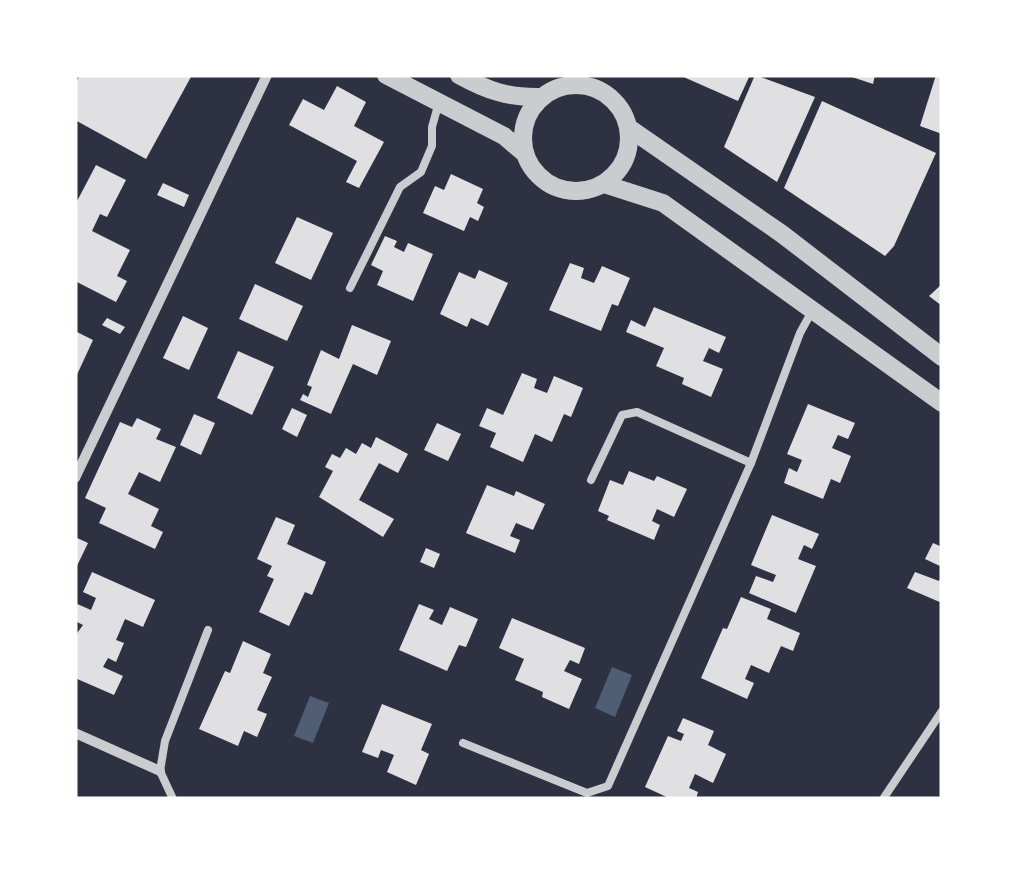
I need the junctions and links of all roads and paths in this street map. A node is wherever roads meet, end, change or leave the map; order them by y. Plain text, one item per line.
1 (267, 75) edge
2 (386, 75) edge
3 (460, 75) edge
4 (575, 80) edge
5 (542, 97) junction
6 (439, 102) junction
7 (629, 128) junction
8 (524, 153) junction
9 (604, 184) junction
10 (350, 288) dead end
11 (813, 309) junction
12 (942, 357) edge
13 (942, 403) edge
14 (752, 463) junction
15 (75, 478) edge
16 (591, 480) dead end
17 (208, 630) dead end
18 (942, 711) edge
19 (75, 733) edge
20 (463, 743) dead end
21 (160, 771) junction
22 (173, 799) edge
23 (883, 799) edge

1 - 15 street
2 - 6 street
3 - 5 street
4 - 5 street
4 - 7 street
5 - 8 street
6 - 8 street
6 - 10 lane
7 - 9 street
7 - 12 street
8 - 9 street
9 - 11 street
11 - 13 street
11 - 14 lane
14 - 16 lane
14 - 20 lane
17 - 21 lane
18 - 23 lane
19 - 21 street
21 - 22 lane

